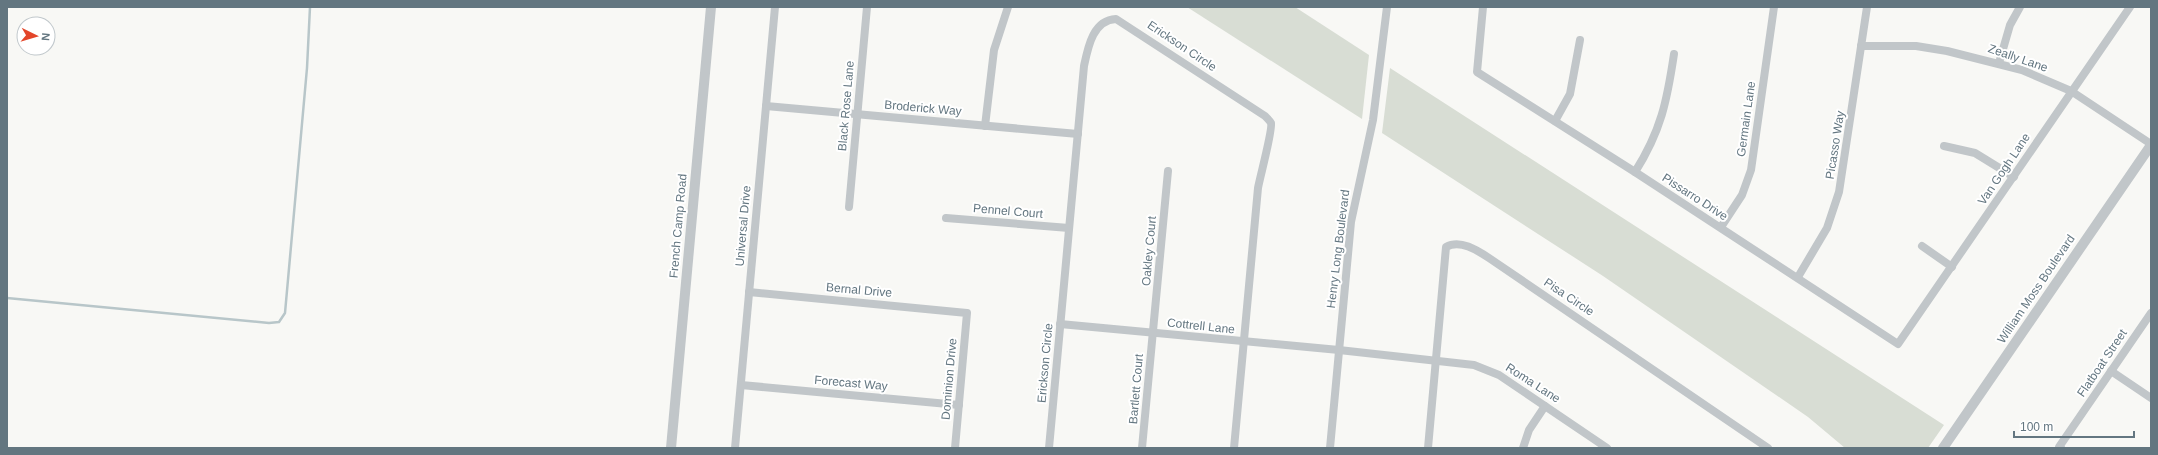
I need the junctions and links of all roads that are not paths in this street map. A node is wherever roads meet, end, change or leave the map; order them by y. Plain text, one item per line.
1 (711, 7) edge
2 (775, 7) edge
3 (867, 7) edge
4 (1008, 7) edge
5 (1387, 7) edge
6 (1483, 7) edge
7 (1774, 7) edge
8 (1867, 7) edge
9 (2020, 7) edge
10 (2130, 7) edge
11 (1580, 40) dead end
12 (1861, 46) junction
13 (1674, 54) dead end
14 (1999, 62) junction
15 (2071, 91) junction
16 (766, 106) junction
17 (857, 114) junction
18 (1555, 121) junction
19 (985, 126) junction
20 (1078, 134) junction
21 (2151, 144) edge
22 (1944, 146) dead end
23 (1168, 171) dead end
24 (1635, 172) junction
25 (2014, 176) junction
26 (849, 207) dead end
27 (946, 218) dead end
28 (1721, 227) junction
29 (1069, 228) junction
30 (1922, 246) dead end
31 (1952, 267) junction
32 (1798, 277) junction
33 (749, 292) junction
34 (967, 313) joint
35 (2151, 313) edge
36 (1060, 324) junction
37 (1153, 333) junction
38 (1244, 342) junction
39 (1898, 344) joint
40 (1339, 350) junction
41 (1436, 360) junction
42 (2111, 371) junction
43 (741, 385) junction
44 (2151, 398) edge
45 (959, 405) junction
46 (1545, 406) junction
47 (2060, 447) edge
48 (671, 448) edge
49 (735, 448) edge
50 (955, 448) edge
51 (1049, 448) edge
52 (1142, 448) edge
53 (1234, 448) edge
54 (1330, 448) edge
55 (1428, 448) edge
56 (1523, 448) edge
57 (1607, 448) edge
58 (1768, 448) edge
59 (1943, 448) edge

1 - 48 street, French Camp Road
2 - 16 street, Universal Drive
3 - 17 street, Black Rose Lane
4 - 19 street
5 - 40 street, Henry Long Boulevard
6 - 18 street, Pissarro Drive
7 - 28 street, Germain Lane
8 - 12 street, Picasso Way
9 - 14 street
10 - 15 street, Van Gogh Lane
11 - 18 street
12 - 14 street, Zeally Lane
12 - 32 street, Picasso Way
13 - 24 street
14 - 15 street, Zeally Lane
15 - 21 street, Zeally Lane
15 - 25 street, Van Gogh Lane
16 - 17 street, Broderick Way
16 - 33 street, Universal Drive
17 - 19 street, Broderick Way
17 - 26 street, Black Rose Lane
18 - 24 street, Pissarro Drive
19 - 20 street, Broderick Way
20 - 29 street, Erickson Circle
20 - 38 street, Erickson Circle
21 - 59 street, William Moss Boulevard
22 - 25 street
23 - 37 street, Oakley Court
24 - 28 street, Pissarro Drive
25 - 31 street, Van Gogh Lane
27 - 29 street, Pennel Court
28 - 32 street, Pissarro Drive
29 - 36 street, Erickson Circle
30 - 31 street
31 - 39 street, Van Gogh Lane
32 - 39 street, Pissarro Drive
33 - 34 street, Bernal Drive
33 - 43 street, Universal Drive
34 - 45 street, Dominion Drive
35 - 42 street, Flatboat Street
36 - 37 street, Cottrell Lane
36 - 51 street, Erickson Circle
37 - 38 street, Cottrell Lane
37 - 52 street, Bartlett Court
38 - 40 street, Cottrell Lane
38 - 53 street, Erickson Circle
40 - 41 street
40 - 54 street, Henry Long Boulevard
41 - 46 street, Roma Lane
41 - 55 street, Pisa Circle
41 - 58 street, Pisa Circle
42 - 44 street
42 - 47 street, Flatboat Street
43 - 45 street, Forecast Way
43 - 49 street, Universal Drive
45 - 50 street, Dominion Drive
46 - 56 street
46 - 57 street, Roma Lane

